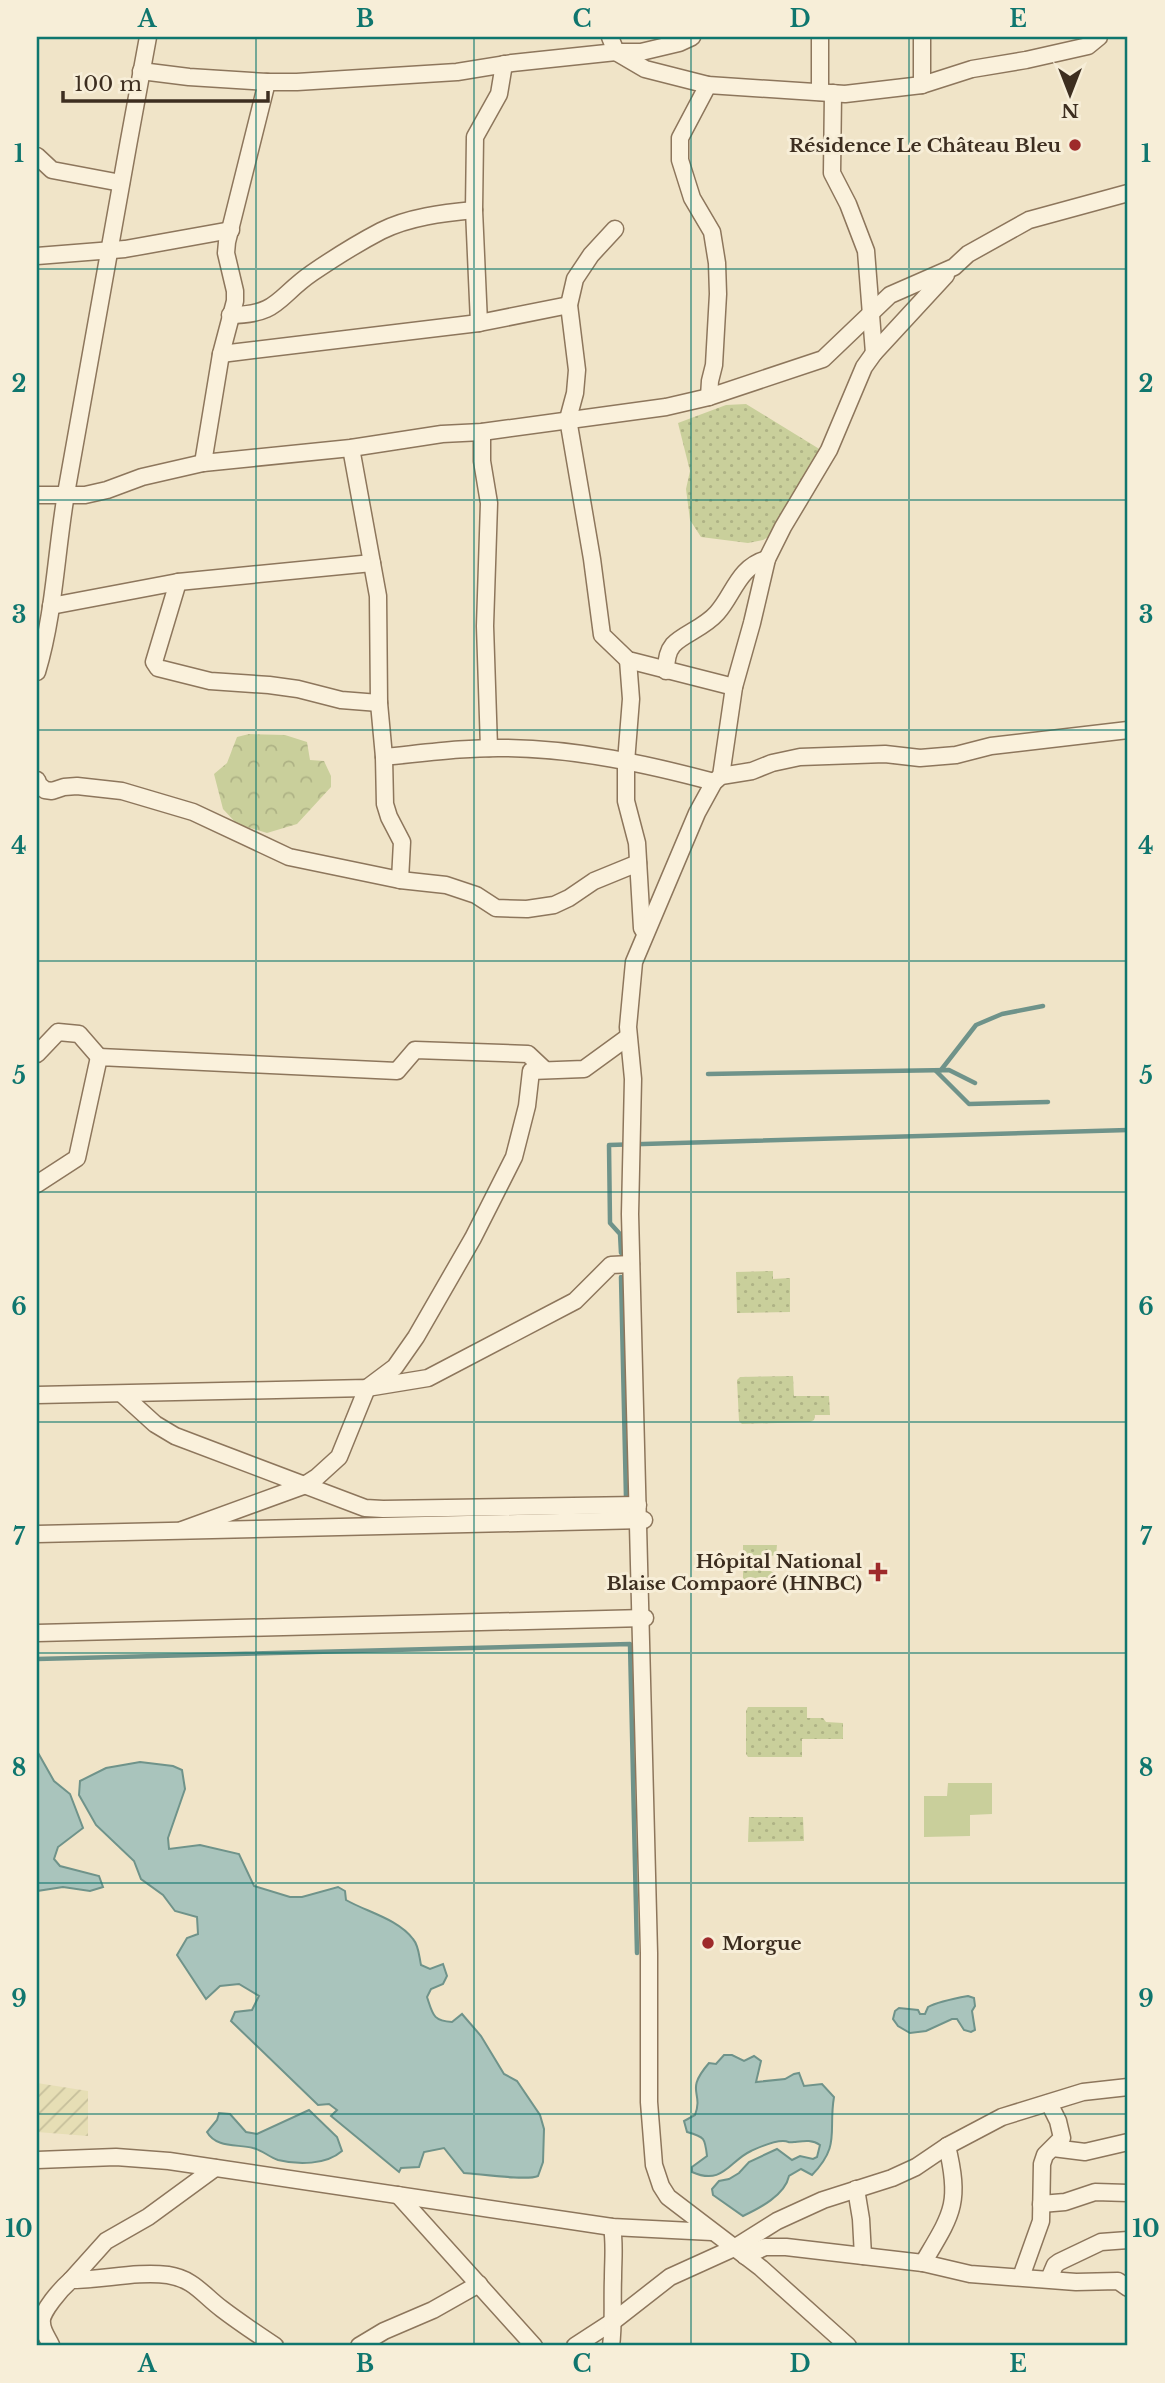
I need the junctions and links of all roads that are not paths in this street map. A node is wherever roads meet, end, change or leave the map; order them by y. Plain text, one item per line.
1 (148, 37) edge
2 (692, 37) edge
3 (820, 37) edge
4 (922, 37) edge
5 (1099, 37) edge
6 (613, 44) edge
7 (504, 64) junction
8 (141, 71) junction
9 (267, 82) junction
10 (708, 85) junction
11 (922, 85) junction
12 (827, 92) junction
13 (37, 156) edge
14 (121, 183) junction
15 (1128, 193) edge
16 (474, 210) junction
17 (615, 229) dead end
18 (231, 230) junction
19 (109, 251) junction
20 (37, 256) edge
21 (954, 267) junction
22 (569, 305) junction
23 (872, 313) junction
24 (230, 315) junction
25 (479, 323) junction
26 (873, 353) junction
27 (221, 354) junction
28 (575, 393) junction
29 (709, 397) junction
30 (592, 417) junction
31 (568, 419) junction
32 (482, 432) junction
33 (351, 448) junction
34 (203, 463) junction
35 (37, 495) edge
36 (66, 496) junction
37 (767, 559) junction
38 (372, 563) junction
39 (178, 582) junction
40 (51, 606) junction
41 (628, 660) junction
42 (666, 671) junction
43 (37, 672) edge
44 (734, 687) junction
45 (379, 703) junction
46 (1128, 730) edge
47 (489, 748) junction
48 (384, 757) junction
49 (626, 762) junction
50 (717, 779) junction
51 (37, 780) edge
52 (638, 863) junction
53 (400, 880) junction
54 (645, 933) junction
55 (628, 1037) junction
56 (37, 1054) edge
57 (99, 1057) junction
58 (545, 1070) junction
59 (37, 1184) edge
60 (631, 1265) junction
61 (367, 1388) junction
62 (122, 1394) junction
63 (37, 1395) edge
64 (303, 1486) junction
65 (640, 1515) junction
66 (182, 1530) junction
67 (37, 1534) edge
68 (643, 1618) junction
69 (37, 1633) edge
70 (1128, 2091) edge
71 (1049, 2103) junction
72 (1128, 2142) edge
73 (947, 2146) junction
74 (1053, 2148) junction
75 (37, 2160) edge
76 (215, 2168) junction
77 (856, 2189) junction
78 (1128, 2193) edge
79 (398, 2195) junction
80 (1041, 2204) junction
81 (612, 2227) junction
82 (712, 2232) junction
83 (1128, 2240) edge
84 (739, 2252) junction
85 (863, 2256) junction
86 (923, 2263) junction
87 (1021, 2277) junction
88 (1049, 2279) junction
89 (71, 2280) junction
90 (479, 2284) junction
91 (1128, 2288) edge
92 (615, 2320) junction
93 (50, 2345) edge
94 (275, 2346) edge
95 (359, 2346) edge
96 (534, 2346) edge
97 (575, 2346) edge
98 (611, 2346) edge
99 (848, 2346) edge

1 - 8 street
2 - 6 street
3 - 12 street
4 - 11 street
5 - 11 street
6 - 7 street
6 - 10 street
7 - 9 street
7 - 16 street
8 - 9 street
8 - 14 street
9 - 18 street
10 - 12 street
10 - 29 street
11 - 12 street
12 - 23 street
13 - 14 street
14 - 19 street
15 - 21 street
16 - 24 street
16 - 25 street
17 - 22 street
18 - 19 street
18 - 24 street
19 - 20 street
19 - 36 street
21 - 23 street
21 - 26 street
22 - 25 street
22 - 28 street
23 - 26 street
23 - 29 street
24 - 27 street
25 - 27 street
26 - 37 street
27 - 34 street
28 - 30 street
28 - 31 street
29 - 30 street
30 - 31 street
31 - 32 street
31 - 41 street
32 - 33 street
32 - 47 street
33 - 34 street
33 - 38 street
34 - 36 street
35 - 36 street
36 - 40 street
37 - 42 street
37 - 44 street
38 - 39 street
38 - 45 street
39 - 40 street
39 - 45 street
40 - 43 street
41 - 42 street
41 - 49 street
42 - 44 street
44 - 50 street
45 - 48 street
46 - 50 street
47 - 48 street
47 - 49 street
48 - 53 street
49 - 50 street
49 - 52 street
50 - 54 street
51 - 53 street
52 - 53 street
52 - 54 street
54 - 55 street
55 - 58 street
55 - 60 street
56 - 57 street
57 - 58 street
57 - 59 street
58 - 61 street
60 - 61 street
60 - 65 street
61 - 62 street
61 - 64 street
62 - 63 street
62 - 64 street
64 - 65 street
64 - 66 street
65 - 66 street
65 - 68 street
66 - 67 street
68 - 69 street
68 - 82 street
70 - 71 street
71 - 73 street
71 - 74 street
72 - 74 street
73 - 77 street
73 - 86 street
74 - 80 street
75 - 76 street
76 - 79 street
76 - 89 street
77 - 84 street
77 - 85 street
78 - 80 street
79 - 81 street
79 - 90 street
80 - 87 street
81 - 82 street
81 - 92 street
82 - 84 street
83 - 88 street
84 - 85 street
84 - 92 street
84 - 99 street
85 - 86 street
86 - 87 street
87 - 88 street
88 - 91 street
89 - 93 street
89 - 94 street
90 - 95 street
90 - 96 street
92 - 97 street
92 - 98 street

